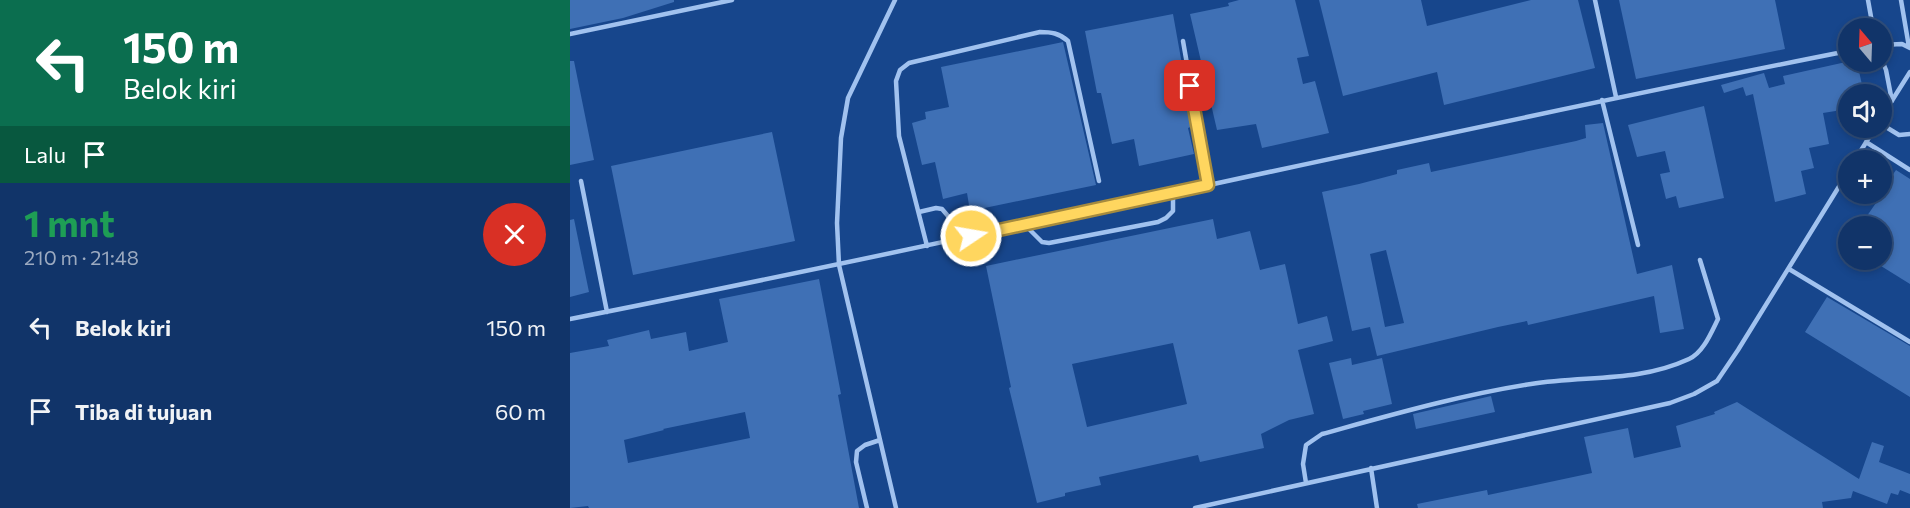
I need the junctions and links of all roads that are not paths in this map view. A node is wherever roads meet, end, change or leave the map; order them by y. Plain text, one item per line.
1 (732, 0) edge
2 (895, 0) edge
3 (1595, 0) edge
4 (1868, 0) edge
5 (1901, 0) edge
6 (1871, 18) edge
7 (570, 34) edge
8 (1183, 41) dead end
9 (1892, 44) edge
10 (1909, 47) edge
11 (1838, 53) edge
12 (1910, 72) edge
13 (1616, 97) junction
14 (1602, 100) junction
15 (1892, 101) edge
16 (1892, 131) edge
17 (1910, 134) edge
18 (1869, 138) edge
19 (1866, 142) junction
20 (1861, 150) edge
21 (1910, 170) edge
22 (581, 181) dead end
23 (1099, 181) dead end
24 (1208, 185) junction
25 (1838, 188) edge
26 (1173, 193) junction
27 (919, 212) junction
28 (1024, 225) junction
29 (953, 240) junction
30 (1638, 245) dead end
31 (927, 246) junction
32 (1700, 260) dead end
33 (839, 265) junction
34 (1789, 269) junction
35 (607, 312) junction
36 (570, 319) edge
37 (1910, 342) edge
38 (880, 440) junction
39 (1371, 468) junction
40 (1306, 483) junction
41 (1222, 502) junction
42 (867, 508) edge
43 (896, 508) edge
44 (1195, 508) edge
45 (1225, 508) edge
46 (1377, 508) edge

1 - 7 lane
2 - 33 lane
3 - 13 lane
4 - 6 lane
5 - 10 lane
8 - 24 lane
9 - 10 lane
11 - 13 lane
12 - 15 lane
13 - 14 lane
14 - 24 lane
14 - 30 lane
16 - 17 lane
18 - 19 lane
19 - 20 lane
19 - 21 lane
22 - 35 lane
23 - 27 lane
24 - 26 lane
25 - 34 lane
26 - 28 lane
26 - 28 lane
27 - 29 lane
27 - 31 lane
28 - 29 lane
29 - 31 lane
31 - 33 lane
32 - 40 lane
33 - 35 lane
33 - 38 lane
34 - 37 lane
34 - 39 lane
35 - 36 lane
38 - 42 lane
38 - 43 lane
39 - 40 lane
39 - 46 lane
40 - 41 lane
41 - 44 lane
41 - 45 lane

